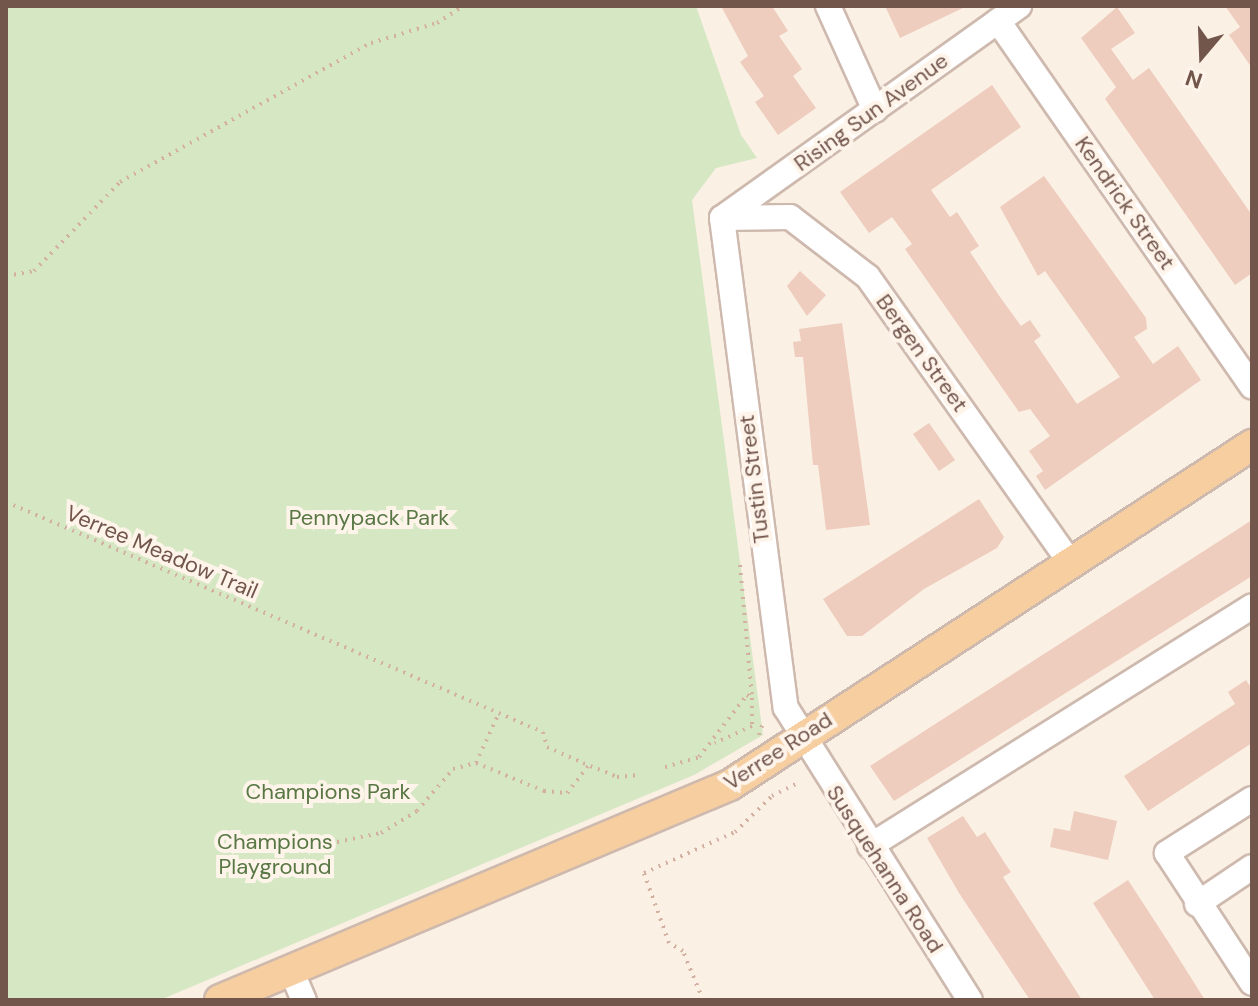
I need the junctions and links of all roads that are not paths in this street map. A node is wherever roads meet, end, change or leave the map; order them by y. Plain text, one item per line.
1 (828, 6) edge
2 (1019, 6) edge
3 (998, 21) junction
4 (875, 110) junction
5 (722, 218) junction
6 (1252, 386) edge
7 (1252, 445) edge
8 (1072, 565) junction
9 (1252, 606) edge
10 (800, 737) junction
11 (1252, 799) edge
12 (870, 846) junction
13 (1252, 867) edge
14 (1197, 904) junction
15 (291, 970) junction
16 (1252, 983) edge
17 (264, 991) edge
18 (220, 1000) edge
19 (304, 1000) edge
20 (970, 1000) edge

1 - 4 street
2 - 3 street, Rising Sun Avenue
3 - 4 street, Rising Sun Avenue
3 - 6 street, Kendrick Street
4 - 5 street, Rising Sun Avenue
5 - 8 street, Bergen Street
5 - 10 street, Tustin Street
7 - 8 main road, Verree Road
8 - 10 main road, Verree Road
9 - 12 street
10 - 12 street, Susquehanna Road
10 - 15 main road, Verree Road
11 - 14 street
12 - 20 street, Susquehanna Road
13 - 14 street
14 - 16 street
15 - 17 main road, Verree Road
15 - 19 street
17 - 18 main road, Verree Road

